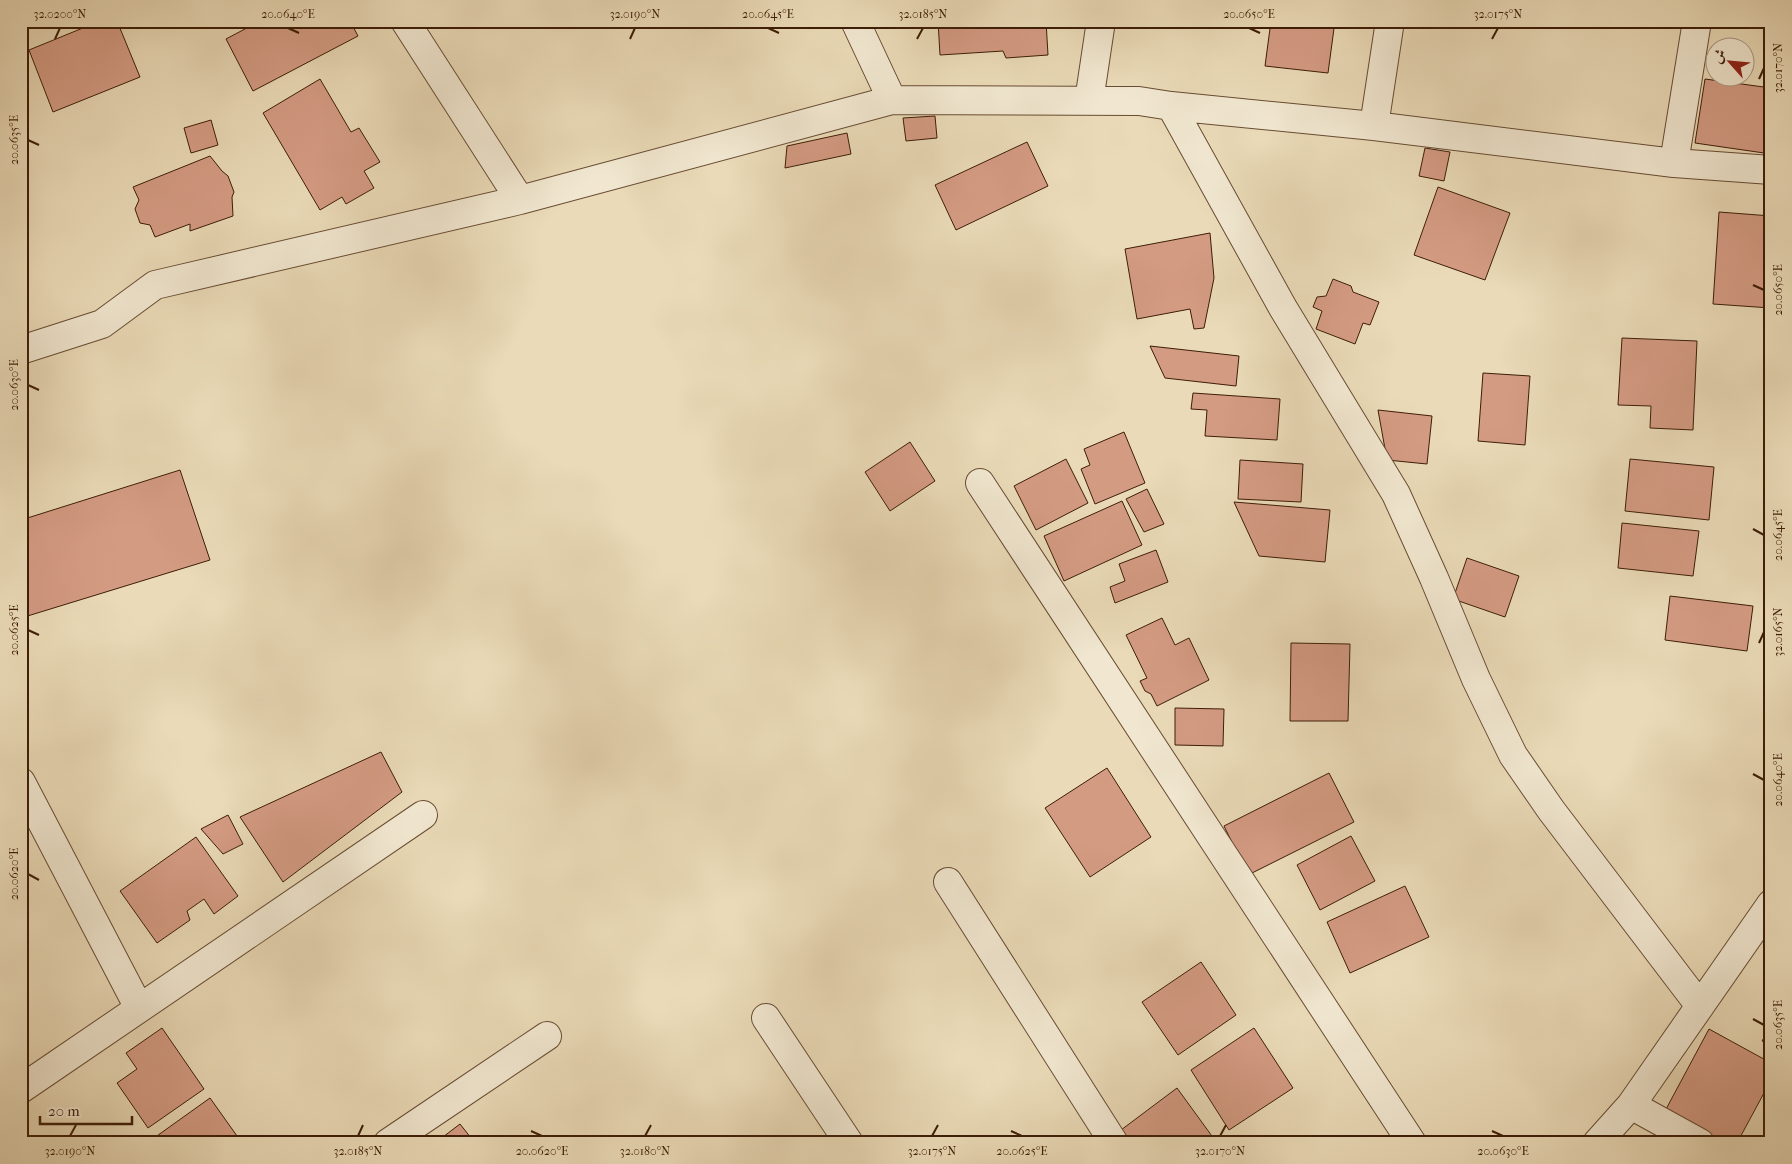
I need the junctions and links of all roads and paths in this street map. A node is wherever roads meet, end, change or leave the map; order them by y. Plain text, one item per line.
1 (405, 21) edge
2 (1101, 21) edge
3 (1390, 21) edge
4 (1697, 21) edge
5 (851, 24) edge
6 (892, 100) junction
7 (1089, 101) junction
8 (1171, 106) junction
9 (1374, 126) junction
10 (1674, 163) junction
11 (1771, 170) edge
12 (520, 200) junction
13 (21, 350) edge
14 (980, 483) dead end
15 (21, 782) edge
16 (423, 815) dead end
17 (948, 882) dead end
18 (1771, 904) edge
19 (1700, 1006) junction
20 (139, 1008) junction
21 (766, 1018) dead end
22 (547, 1036) dead end
23 (21, 1089) edge
24 (1631, 1105) junction
25 (388, 1143) edge
26 (849, 1143) edge
27 (1114, 1143) edge
28 (1412, 1143) edge
29 (1597, 1143) edge
30 (1700, 1143) edge

1 - 12 street
2 - 7 street
3 - 9 street
4 - 10 street
5 - 6 street
6 - 7 street
6 - 12 street
7 - 8 street
8 - 9 street
8 - 19 street
9 - 10 street
10 - 11 street
12 - 13 street
14 - 28 street
15 - 20 street
16 - 20 street
17 - 27 street
18 - 19 street
19 - 24 street
20 - 23 street
21 - 26 street
22 - 25 street
24 - 29 street
24 - 30 street

